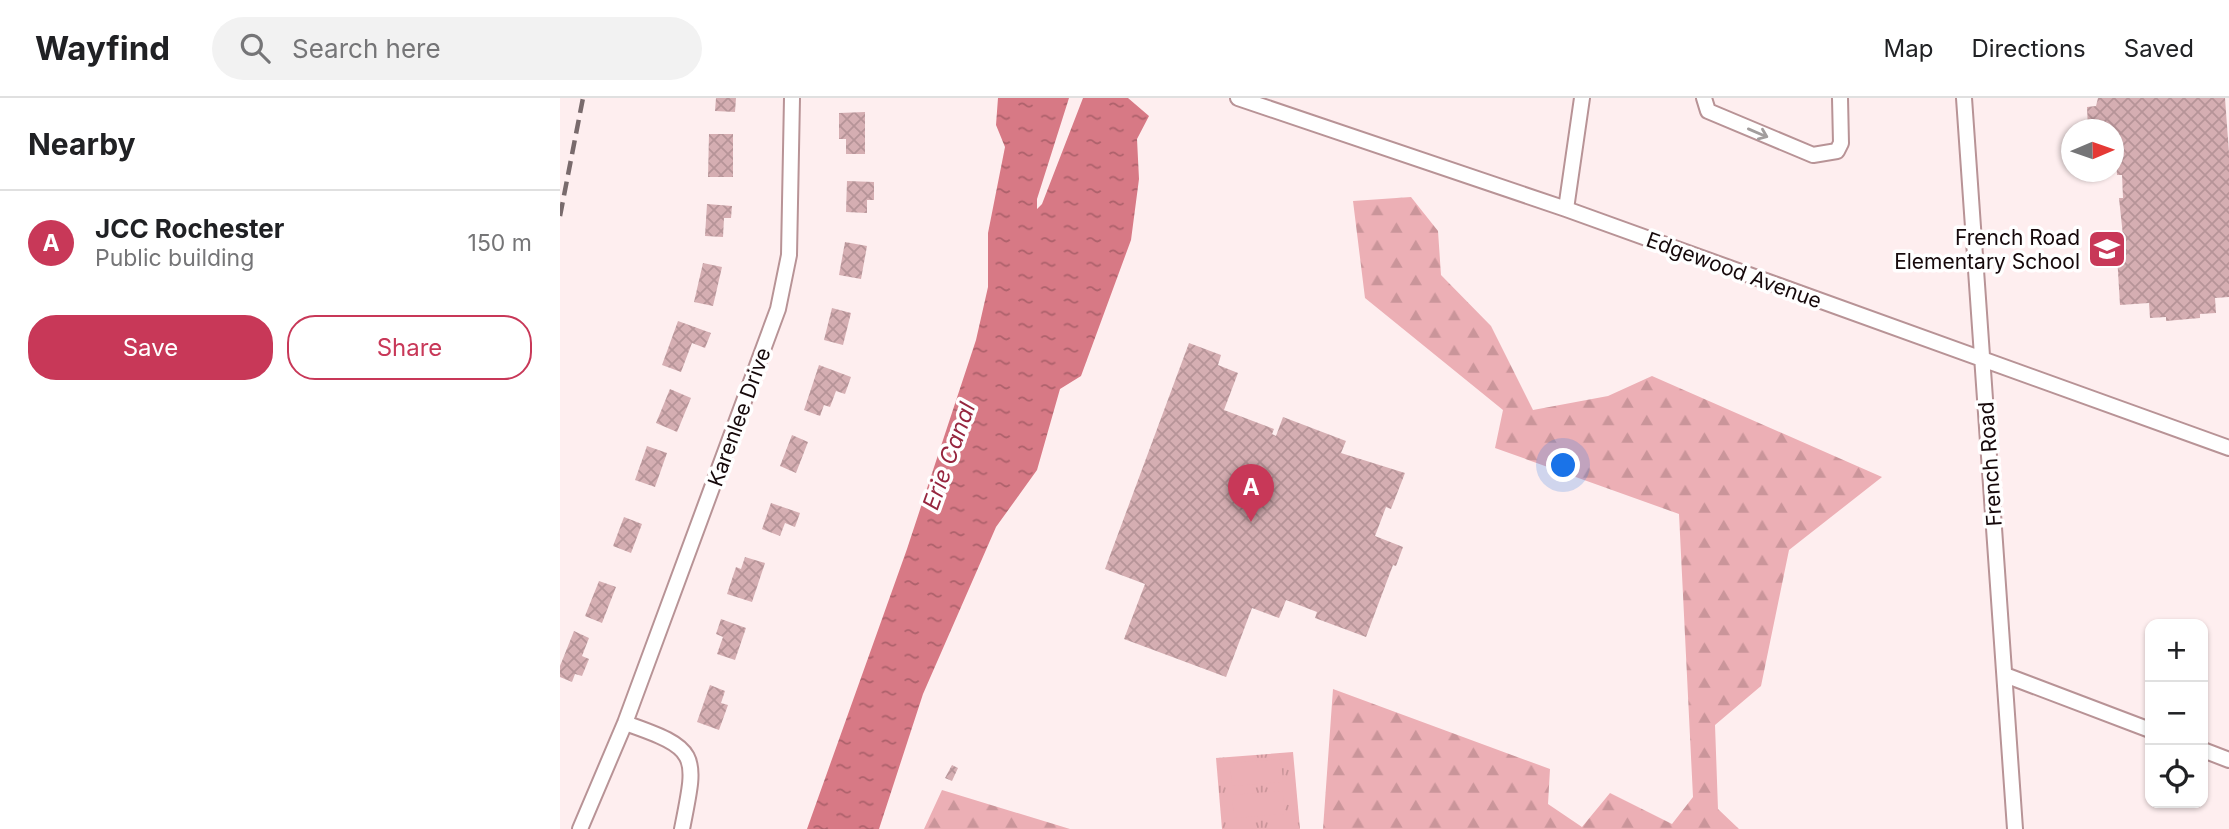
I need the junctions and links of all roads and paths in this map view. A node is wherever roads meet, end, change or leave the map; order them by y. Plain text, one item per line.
1 (792, 98) edge
2 (1238, 98) edge
3 (1582, 98) edge
4 (1704, 98) edge
5 (1840, 98) edge
6 (1965, 98) edge
7 (1566, 209) junction
8 (1983, 360) junction
9 (2229, 448) edge
10 (2005, 675) junction
11 (625, 723) junction
12 (2145, 728) edge
13 (2208, 752) edge
14 (2229, 760) edge
15 (580, 829) edge
16 (682, 829) edge
17 (2015, 829) edge

1 - 11 street, Karenlee Drive
2 - 7 street, Edgewood Avenue
3 - 7 street
4 -> 5 street
6 - 8 street, French Road
7 - 8 street, Edgewood Avenue
8 - 9 street, Edgewood Avenue
8 - 10 street, French Road
10 - 12 street
10 - 17 street, French Road
11 - 15 street, Karenlee Drive
11 - 16 street
13 - 14 street

